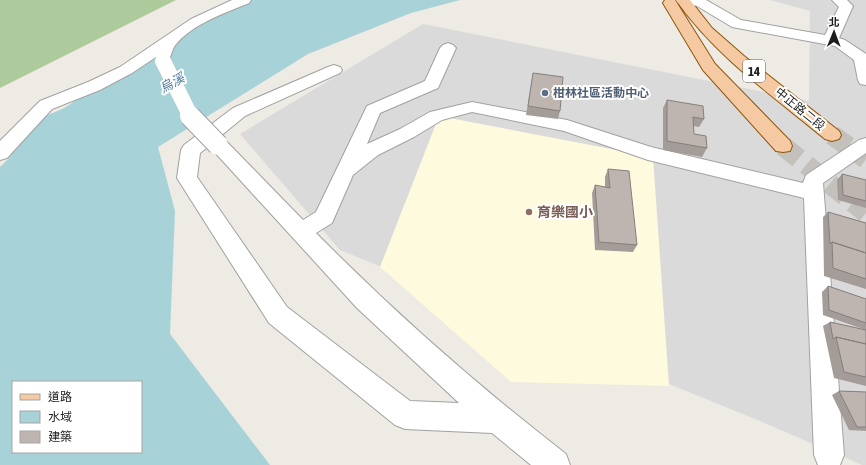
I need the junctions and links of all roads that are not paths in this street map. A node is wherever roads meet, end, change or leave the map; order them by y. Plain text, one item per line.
1 (244, 0) edge
2 (668, 0) edge
3 (683, 0) edge
4 (839, 0) edge
5 (830, 40) junction
6 (168, 42) junction
7 (448, 48) dead end
8 (864, 63) edge
9 (334, 70) dead end
10 (866, 80) edge
11 (832, 135) tunnel mouth
12 (866, 144) edge
13 (784, 146) tunnel mouth
14 (0, 153) edge
15 (347, 170) junction
16 (814, 192) junction
17 (301, 232) junction
18 (497, 419) junction
19 (829, 455) dead end
20 (555, 465) edge

1 - 6 street
2 - 13 main road, 14
3 - 5 street
3 - 11 main road, 中正路二段 / 14
4 - 5 street
5 - 8 street
6 - 14 street
6 - 17 street, bridge
7 - 15 street
8 - 10 street
9 - 18 street
12 - 16 street
15 - 16 street
15 - 17 street
16 - 19 street
17 - 18 street
18 - 20 street

